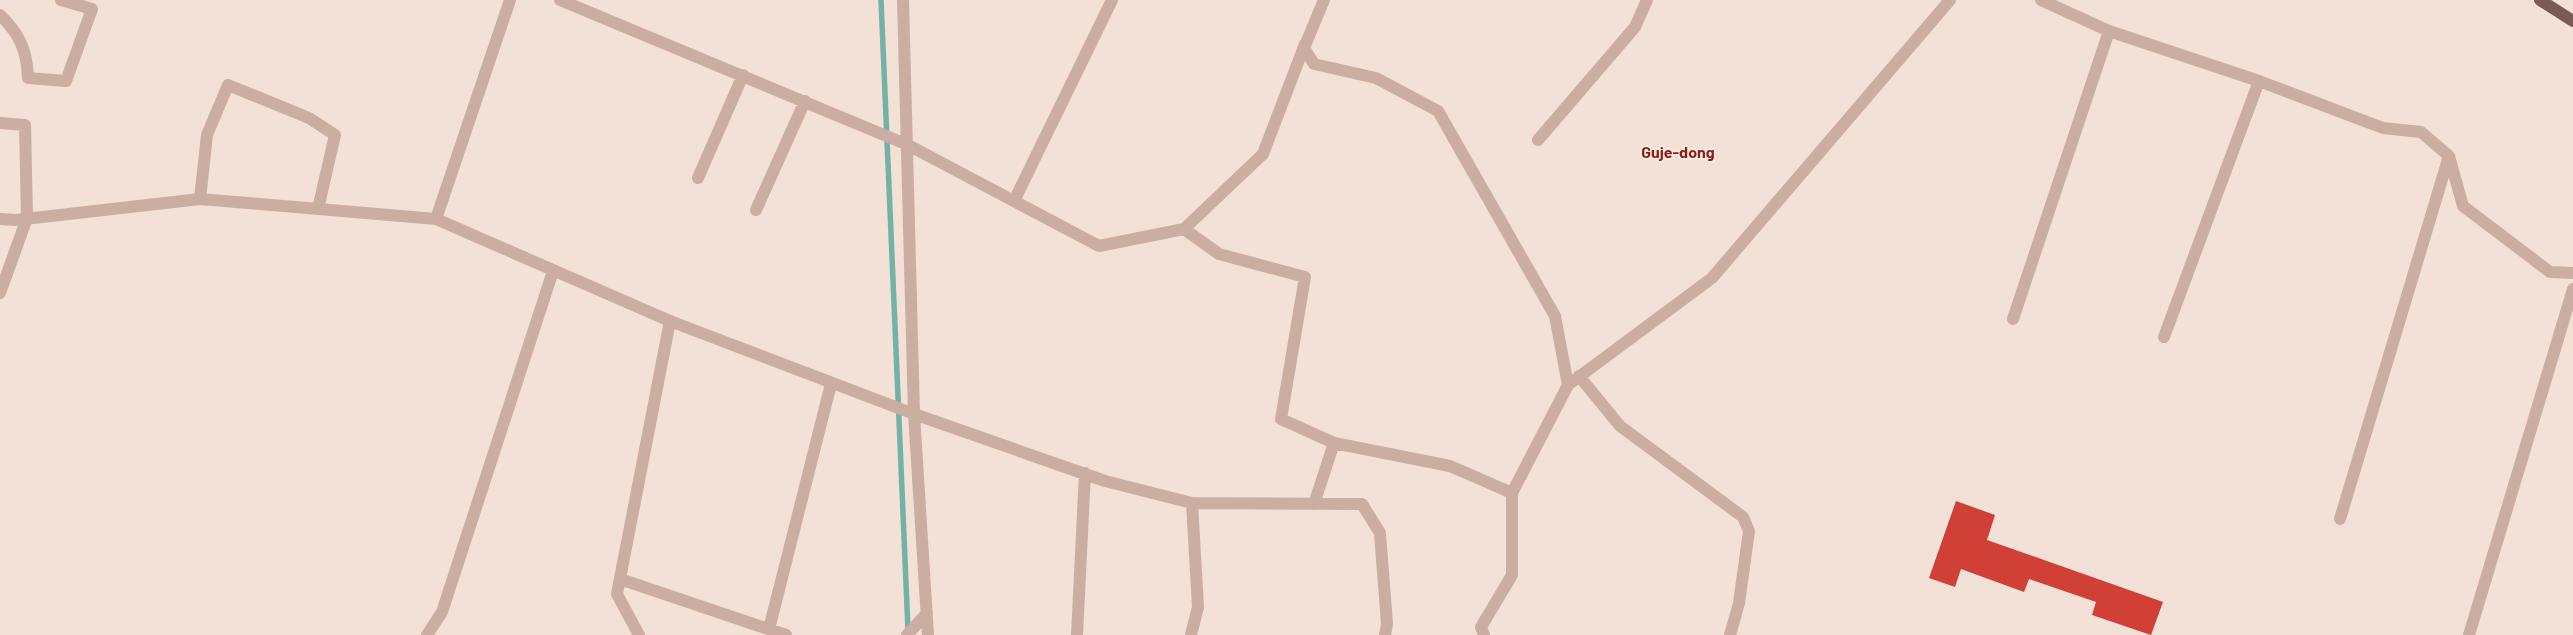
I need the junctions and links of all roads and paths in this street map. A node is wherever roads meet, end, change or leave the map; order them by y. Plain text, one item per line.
1 (61, 0) edge
2 (510, 0) edge
3 (560, 0) edge
4 (903, 0) edge
5 (1112, 0) edge
6 (1647, 0) edge
7 (1950, 0) edge
8 (2041, 0) edge
9 (2540, 0) edge
10 (1320, 1) edge
11 (0, 15) edge
12 (2573, 21) edge
13 (2109, 31) junction
14 (1304, 48) junction
15 (744, 75) junction
16 (2259, 81) junction
17 (805, 101) junction
18 (0, 123) edge
19 (1538, 140) dead end
20 (908, 145) junction
21 (2449, 156) junction
22 (698, 178) dead end
23 (200, 199) junction
24 (1014, 201) junction
25 (318, 209) junction
26 (756, 210) dead end
27 (27, 218) junction
28 (0, 219) edge
29 (436, 220) junction
30 (1184, 229) junction
31 (553, 271) junction
32 (2573, 273) edge
33 (2573, 289) edge
34 (0, 293) edge
35 (2013, 319) dead end
36 (670, 321) junction
37 (2164, 338) dead end
38 (1579, 376) junction
39 (830, 384) junction
40 (1568, 385) junction
41 (904, 410) junction
42 (1334, 443) junction
43 (1085, 473) junction
44 (1512, 493) junction
45 (1192, 503) junction
46 (1314, 504) junction
47 (2340, 519) dead end
48 (620, 579) junction
49 (927, 614) junction
50 (769, 629) junction
51 (427, 635) edge
52 (640, 635) edge
53 (786, 635) edge
54 (907, 635) edge
55 (928, 635) edge
56 (1077, 635) edge
57 (1191, 635) edge
58 (1385, 635) edge
59 (1484, 635) edge
60 (1730, 635) edge
61 (2469, 635) edge

1 - 11 street
2 - 29 street
3 - 15 street
4 - 20 street
5 - 24 street
6 - 19 street
7 - 38 street
8 - 13 street
9 - 12 main road
10 - 14 street
13 - 16 street
13 - 35 street
14 - 30 street
14 - 40 street
15 - 17 street
15 - 22 street
16 - 21 street
16 - 37 street
17 - 20 street
17 - 26 street
18 - 27 street
20 - 24 street
20 - 41 street
21 - 32 street
21 - 47 street
23 - 25 street
23 - 25 street
23 - 27 street
24 - 30 street
25 - 29 street
27 - 28 street
27 - 34 street
29 - 31 street
30 - 42 street
31 - 36 street
31 - 51 street
33 - 61 street
36 - 39 street
36 - 48 street
38 - 40 street
38 - 60 street
39 - 41 street
39 - 50 street
40 - 44 street
41 - 43 street
41 - 49 street
42 - 44 street
42 - 46 street
43 - 45 street
43 - 56 street
44 - 59 street
45 - 46 street
45 - 57 street
46 - 58 street
48 - 50 street
48 - 52 street
49 - 54 street
49 - 55 street
50 - 53 street

